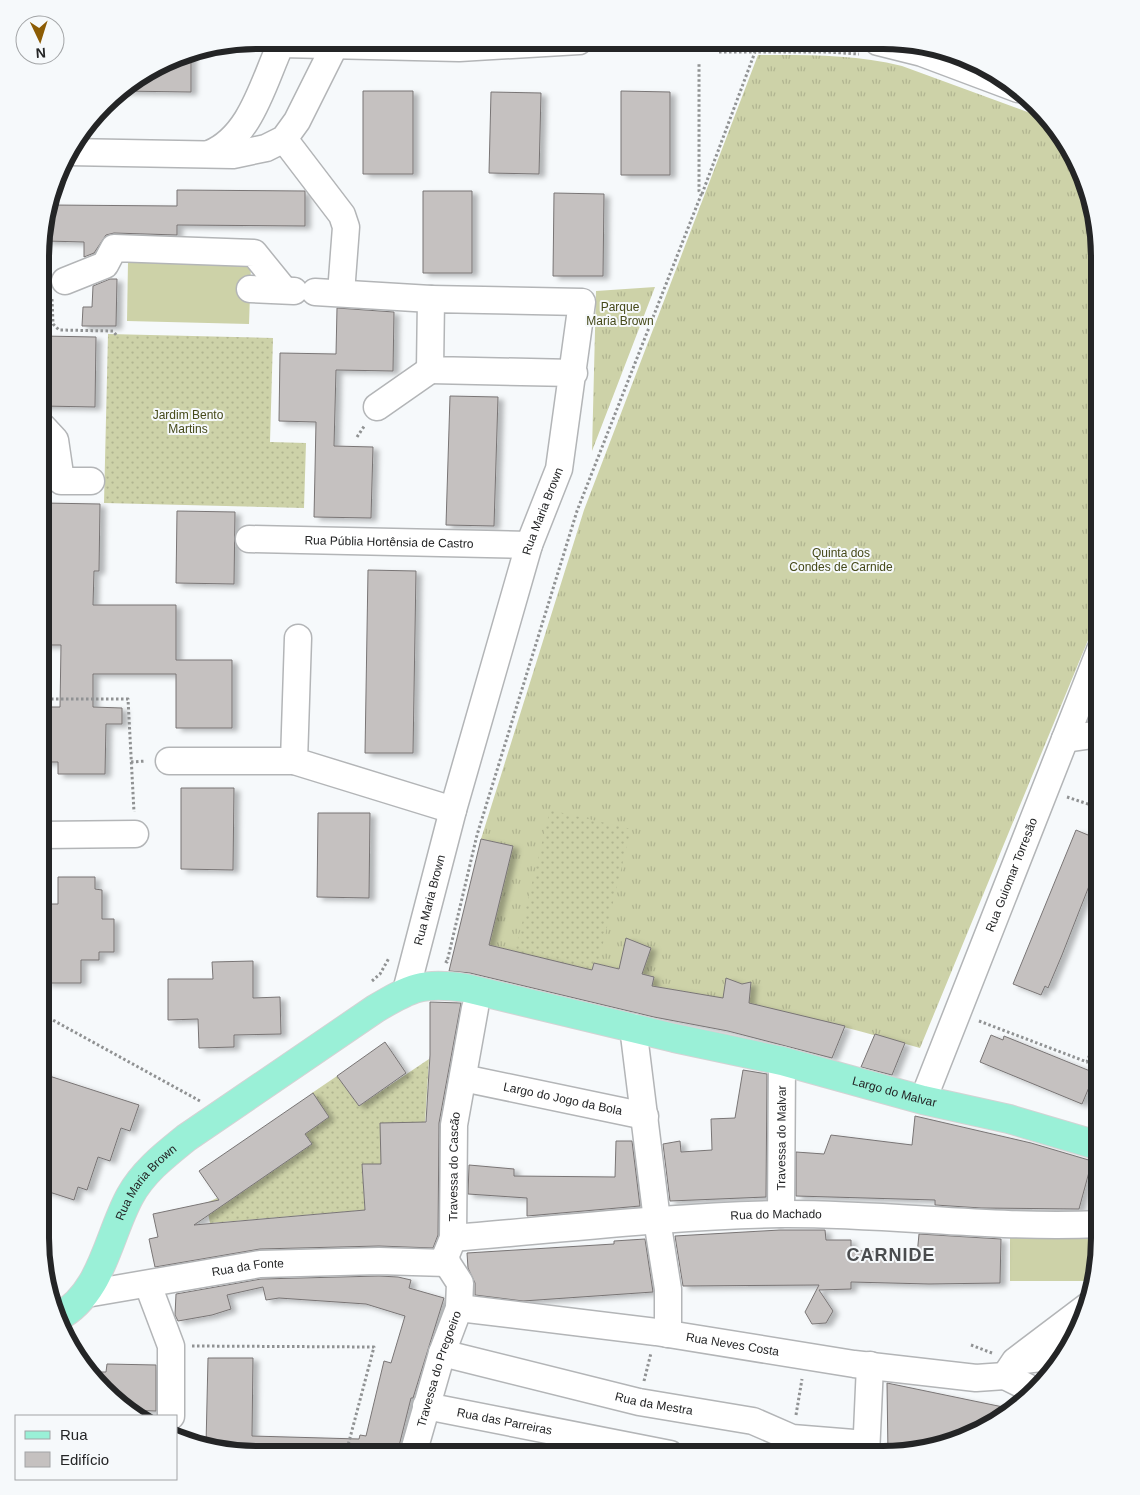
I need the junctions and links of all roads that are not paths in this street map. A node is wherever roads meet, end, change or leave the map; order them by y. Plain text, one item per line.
1 (279, 49) edge
2 (333, 49) edge
3 (884, 49) edge
4 (912, 51) edge
5 (942, 57) edge
6 (1011, 93) edge
7 (284, 138) junction
8 (78, 152) edge
9 (209, 154) junction
10 (58, 288) road end
11 (250, 288) dead end
12 (299, 291) junction
13 (341, 293) junction
14 (431, 299) junction
15 (430, 370) junction
16 (574, 373) junction
17 (377, 407) dead end
18 (49, 434) edge
19 (91, 481) dead end
20 (249, 539) dead end
21 (529, 545) junction
22 (298, 638) dead end
23 (1091, 673) edge
24 (1091, 735) edge
25 (1065, 739) junction
26 (169, 761) dead end
27 (294, 761) junction
28 (453, 810) junction
29 (135, 834) road end
30 (49, 835) edge
31 (406, 991) junction
32 (475, 1008) dead end
33 (633, 1027) junction
34 (782, 1060) junction
35 (463, 1078) junction
36 (923, 1100) junction
37 (645, 1116) junction
38 (1009, 1118) junction
39 (1091, 1129) edge
40 (1091, 1143) edge
41 (781, 1214) junction
42 (657, 1220) junction
43 (1091, 1224) edge
44 (453, 1270) junction
45 (148, 1285) junction
46 (86, 1294) junction
47 (63, 1313) edge
48 (1076, 1315) edge
49 (668, 1334) junction
50 (442, 1353) junction
51 (1053, 1358) edge
52 (870, 1365) junction
53 (1010, 1368) junction
54 (1029, 1386) edge
55 (426, 1406) junction
56 (171, 1415) edge
57 (415, 1446) edge
58 (629, 1446) edge
59 (790, 1446) edge
60 (866, 1446) edge

1 - 9 street
2 - 7 street
3 - 4 street
5 - 6 street
7 - 9 street
7 - 13 street
8 - 9 street
10 - 12 street
11 - 12 street
12 - 13 street
13 - 14 street
14 - 15 street
14 - 16 street, Rua Maria Brown
15 - 16 street
15 - 17 street
16 - 21 street, Rua Maria Brown
18 - 19 street
20 - 21 street, Rua Públia Hortênsia de Castro
21 - 28 street, Rua Maria Brown
22 - 27 street
23 - 25 street, Rua Guiomar Torresão
24 - 25 street
25 - 36 street, Rua Guiomar Torresão
26 - 27 street
27 - 28 street
28 - 31 street, Rua Maria Brown
29 - 30 street
31 - 33 main road
31 - 46 main road, Rua Maria Brown
32 - 35 street
33 - 34 main road
33 - 37 street
34 - 36 main road, Largo do Malvar
34 - 41 street, Travessa do Malvar
35 - 37 street, Largo do Jogo da Bola
35 - 44 street, Travessa do Cascão
36 - 38 main road, Largo do Malvar
37 - 42 street
38 - 39 main road, Largo do Malvar
38 - 40 main road, Largo do Malvar
41 - 42 street, Rua do Machado
41 - 43 street, Rua do Machado
42 - 44 street, Rua do Machado
42 - 49 street
44 - 45 street, Rua da Fonte
44 - 49 street, Rua Neves Costa
44 - 50 street, Travessa do Pregoeiro
45 - 46 street, Rua da Fonte
45 - 56 street
46 - 47 main road
48 - 53 street
49 - 52 street, Rua Neves Costa
50 - 55 street, Travessa do Pregoeiro
50 - 59 street, Rua da Mestra
51 - 53 street, Rua Neves Costa
52 - 53 street, Rua Neves Costa
52 - 60 street
53 - 54 street
55 - 57 street, Travessa do Pregoeiro
55 - 58 street, Rua das Parreiras

